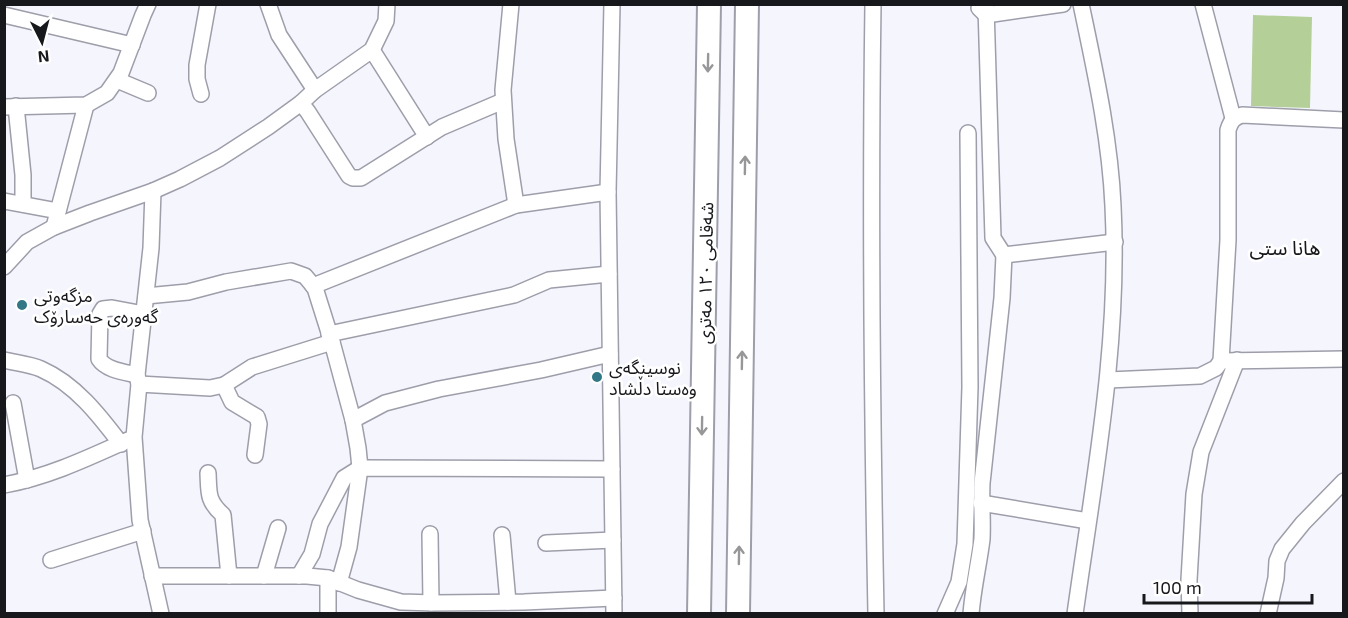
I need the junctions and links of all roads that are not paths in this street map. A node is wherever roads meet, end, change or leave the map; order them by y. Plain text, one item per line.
1 (148, 4) edge
2 (208, 4) edge
3 (268, 4) edge
4 (387, 4) edge
5 (511, 4) edge
6 (612, 4) edge
7 (709, 4) edge
8 (747, 4) edge
9 (1063, 4) edge
10 (1081, 4) edge
11 (1203, 4) edge
12 (876, 7) edge
13 (982, 8) edge
14 (4, 15) edge
15 (132, 45) junction
16 (372, 50) junction
17 (117, 80) junction
18 (315, 90) junction
19 (148, 93) dead end
20 (201, 94) dead end
21 (503, 101) junction
22 (301, 103) junction
23 (86, 105) junction
24 (10, 107) edge
25 (1233, 118) junction
26 (1344, 120) edge
27 (968, 133) dead end
28 (427, 137) junction
29 (153, 191) junction
30 (608, 192) junction
31 (4, 201) edge
32 (23, 204) junction
33 (516, 206) junction
34 (58, 211) junction
35 (54, 227) junction
36 (1114, 242) junction
37 (1004, 255) junction
38 (4, 267) edge
39 (609, 274) junction
40 (313, 286) junction
41 (146, 296) junction
42 (144, 314) junction
43 (331, 338) junction
44 (610, 354) junction
45 (1344, 359) edge
46 (4, 360) edge
47 (1237, 360) junction
48 (1221, 361) junction
49 (138, 380) junction
50 (1108, 380) junction
51 (224, 385) junction
52 (12, 403) dead end
53 (353, 420) junction
54 (128, 440) junction
55 (255, 455) dead end
56 (360, 468) junction
57 (612, 469) junction
58 (208, 473) dead end
59 (27, 480) junction
60 (1344, 481) edge
61 (4, 485) edge
62 (981, 503) junction
63 (1088, 521) junction
64 (278, 528) dead end
65 (143, 531) junction
66 (430, 534) dead end
67 (502, 535) dead end
68 (613, 540) junction
69 (546, 543) dead end
70 (51, 560) dead end
71 (152, 576) junction
72 (229, 576) junction
73 (264, 576) junction
74 (299, 576) junction
75 (333, 580) junction
76 (508, 602) junction
77 (431, 603) junction
78 (594, 606) edge
79 (614, 606) edge
80 (410, 608) edge
81 (161, 614) edge
82 (328, 614) edge
83 (699, 614) edge
84 (738, 614) edge
85 (876, 614) edge
86 (945, 614) edge
87 (971, 614) edge
88 (1075, 614) edge
89 (1190, 614) edge
90 (1268, 614) edge

1 - 15 street
2 - 20 street
3 - 18 street
4 - 16 street
5 - 21 street
6 - 30 street
7 -> 83 highway, شەقامی ١٢٠ مەتری
84 -> 8 highway
9 - 13 street
10 - 36 street
11 - 25 street
12 - 85 street
13 - 37 street
14 - 15 street
15 - 17 street
16 - 18 street
16 - 28 street
17 - 19 street
17 - 23 street
18 - 22 street
21 - 28 street
21 - 33 street
22 - 28 street
22 - 29 street
23 - 24 street
23 - 34 street
24 - 32 street
25 - 26 street
25 - 48 street
27 - 86 street
29 - 35 street
29 - 41 street
30 - 33 street
30 - 39 street
31 - 32 street
32 - 34 street
33 - 40 street
34 - 35 street
35 - 38 street
36 - 37 street
36 - 50 street
37 - 62 street
39 - 43 street
39 - 44 street
40 - 41 street
40 - 43 street
41 - 42 street
42 - 49 street
42 - 49 street
43 - 51 street
43 - 53 street
44 - 53 street
44 - 57 street
45 - 47 street
46 - 54 street
47 - 48 street
47 - 89 street
48 - 50 street
49 - 51 street
49 - 54 street
50 - 63 street
51 - 55 street
52 - 59 street
53 - 56 street
54 - 59 street
54 - 65 street
56 - 57 street
56 - 74 street
56 - 75 street
57 - 68 street
58 - 72 street
59 - 61 street
60 - 90 street
62 - 63 street
62 - 87 street
63 - 88 street
64 - 73 street
65 - 70 street
65 - 71 street
66 - 77 street
67 - 76 street
68 - 69 street
68 - 79 street
71 - 72 street
71 - 81 street
72 - 73 street
73 - 74 street
74 - 75 street
75 - 80 street
75 - 82 street
76 - 77 street
76 - 78 street
77 - 80 street
78 - 79 street

